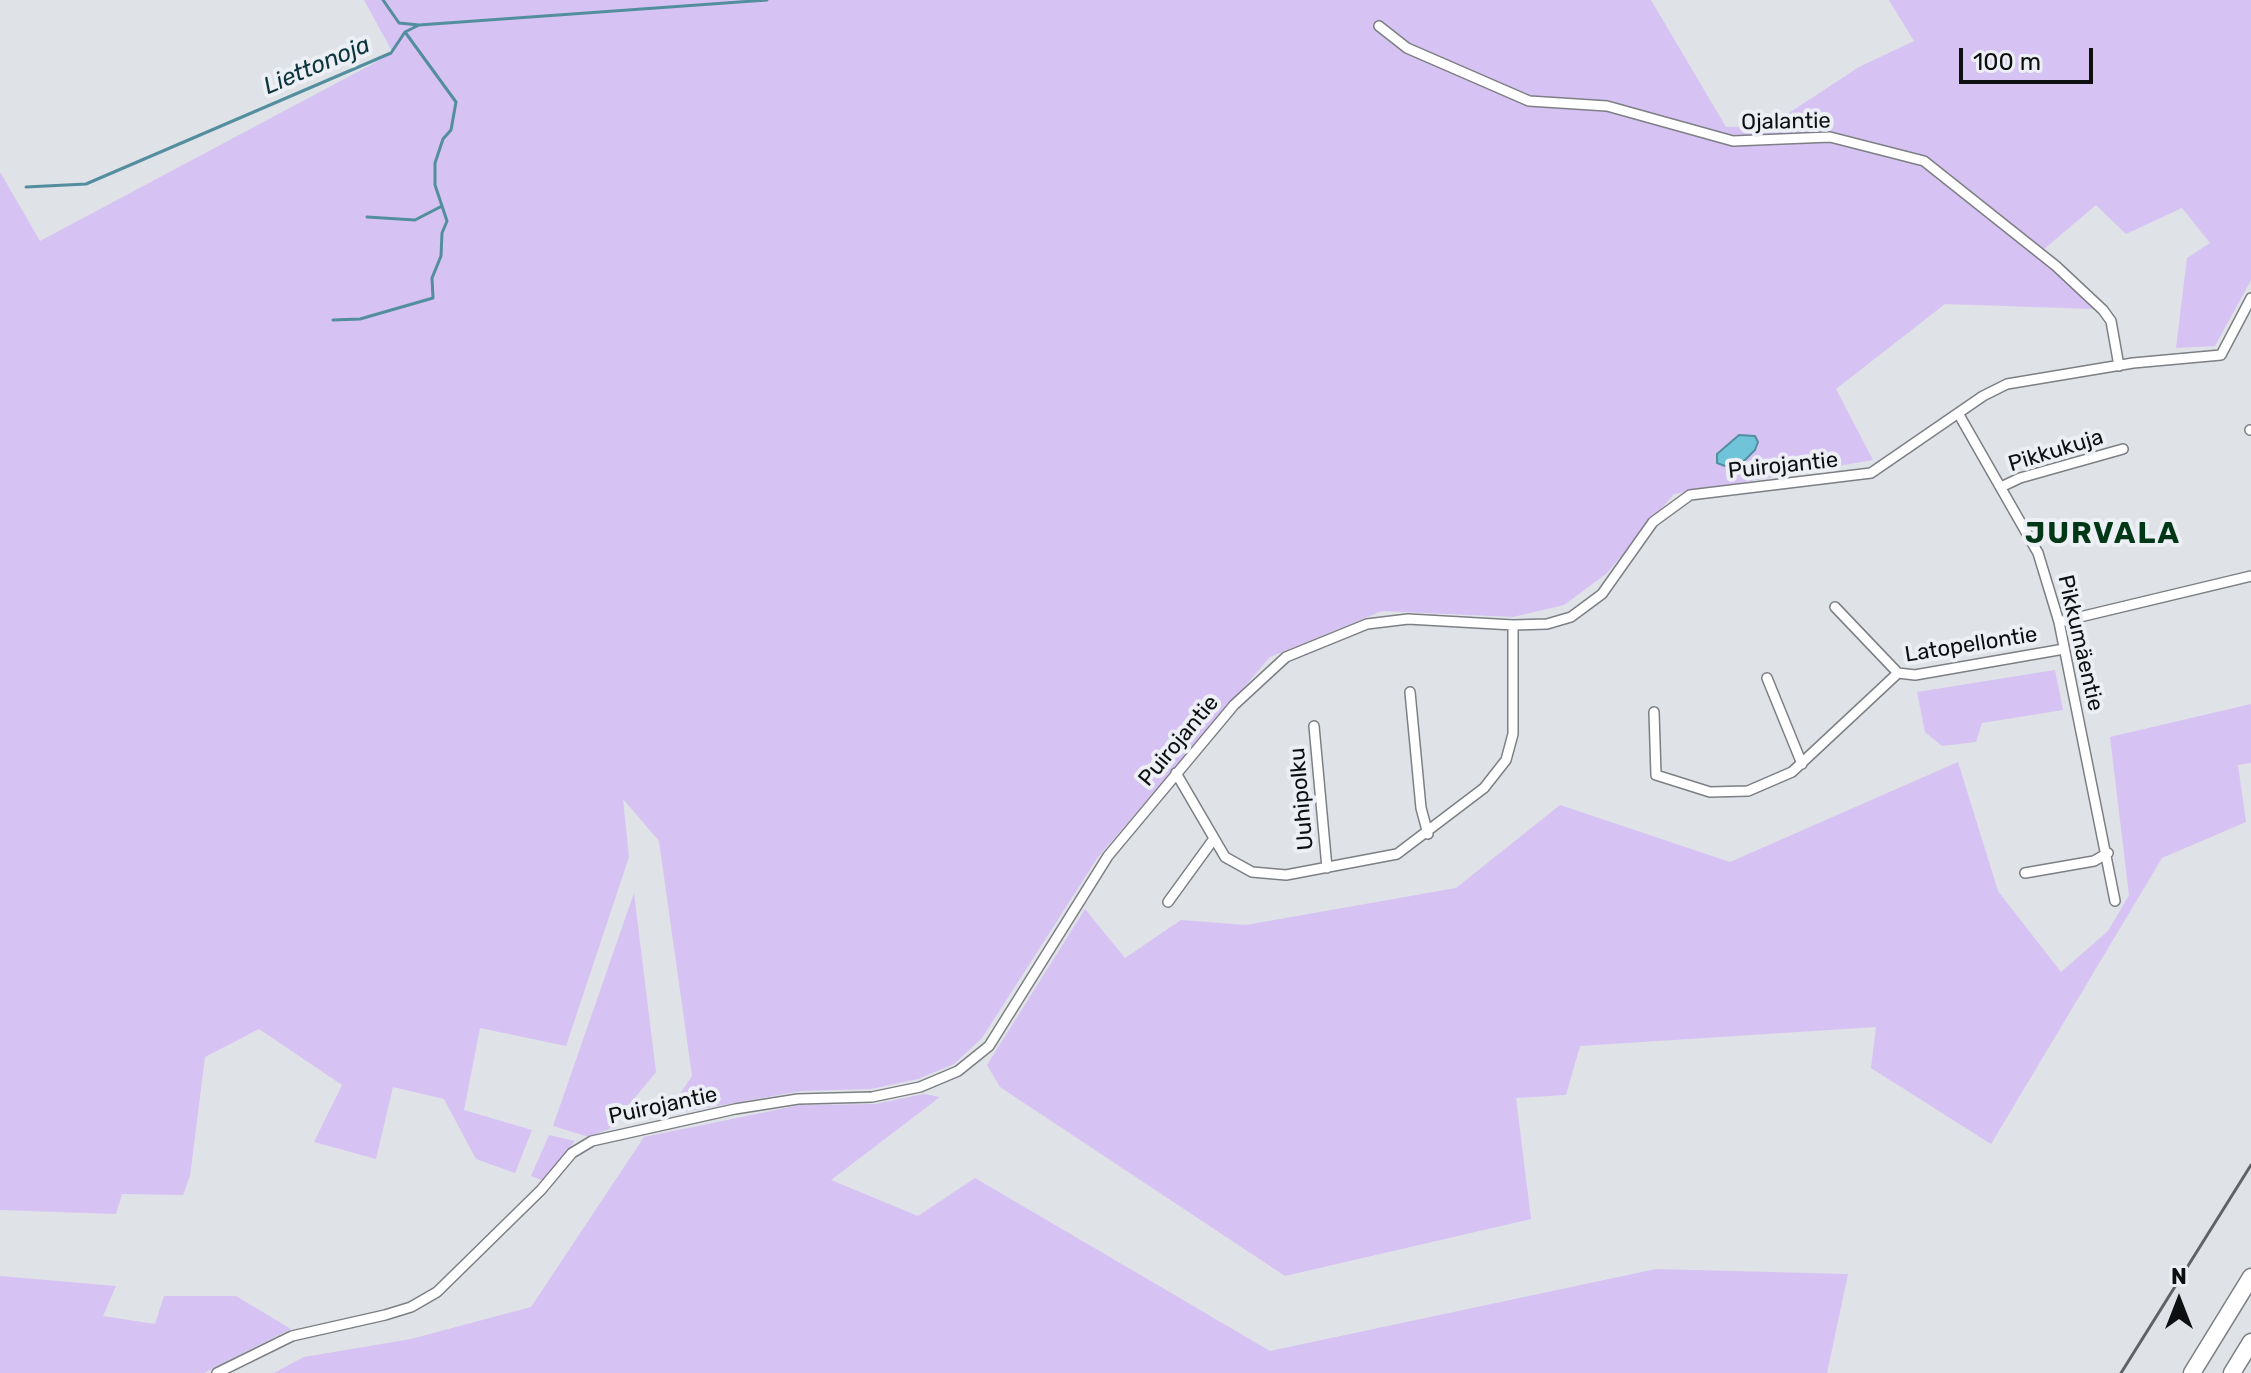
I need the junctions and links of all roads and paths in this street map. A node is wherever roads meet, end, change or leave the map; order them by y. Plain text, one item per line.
1 (1379, 26) dead end
2 (2251, 298) edge
3 (2119, 366) junction
4 (1958, 413) junction
5 (2123, 449) dead end
6 (2001, 487) junction
7 (2251, 576) edge
8 (1835, 607) dead end
9 (2059, 622) junction
10 (1513, 625) junction
11 (2064, 649) junction
12 (1898, 673) junction
13 (1767, 678) dead end
14 (1410, 692) dead end
15 (1654, 712) dead end
16 (1314, 726) dead end
17 (1802, 764) junction
18 (1176, 773) junction
19 (1428, 834) junction
20 (1213, 840) junction
21 (2108, 853) junction
22 (1327, 868) junction
23 (2025, 873) dead end
24 (2115, 901) dead end
25 (1168, 902) dead end
26 (2251, 1277) edge
27 (2251, 1342) edge
28 (217, 1373) edge
29 (2192, 1373) edge
30 (2232, 1373) edge

1 - 3 street, Ojalantie
2 - 3 street, Puirojantie
3 - 4 street, Puirojantie
4 - 6 street, Pikkumäentie
4 - 10 street, Puirojantie
5 - 6 street, Pikkukuja
6 - 9 street, Pikkumäentie
7 - 9 street
8 - 12 street
9 - 11 street, Pikkumäentie
10 - 18 street, Puirojantie
10 - 19 street
11 - 12 street, Latopellontie
11 - 21 street, Pikkumäentie
12 - 17 street, Latopellontie
13 - 17 street
14 - 19 street
15 - 17 street, Latopellontie
16 - 22 street, Uuhipolku
18 - 20 street
18 - 28 street, Puirojantie
19 - 22 street
20 - 22 street
20 - 25 street
21 - 23 street
21 - 24 street, Pikkumäentie
26 - 29 highway
27 - 30 highway

